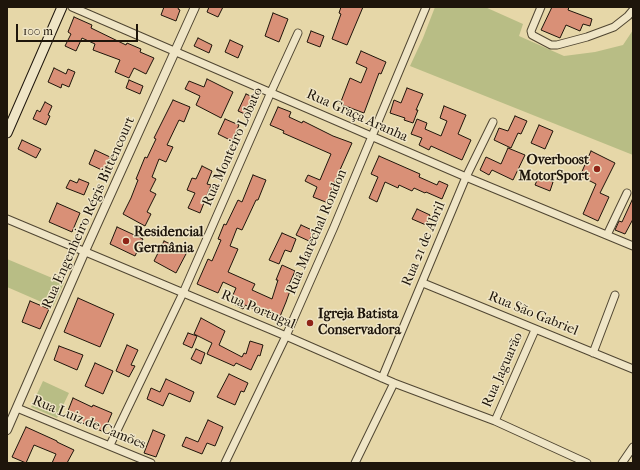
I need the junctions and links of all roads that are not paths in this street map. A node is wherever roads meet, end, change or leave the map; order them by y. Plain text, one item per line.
1 (62, 7) edge
2 (72, 7) edge
3 (195, 7) edge
4 (426, 7) edge
5 (541, 7) edge
6 (633, 10) edge
7 (298, 33) dead end
8 (175, 51) junction
9 (271, 92) junction
10 (493, 122) dead end
11 (7, 133) edge
12 (372, 136) junction
13 (466, 177) junction
14 (626, 193) dead end
15 (7, 219) edge
16 (607, 235) junction
17 (633, 246) edge
18 (85, 251) junction
19 (422, 283) junction
20 (183, 293) junction
21 (616, 295) dead end
22 (535, 330) junction
23 (286, 336) junction
24 (593, 353) junction
25 (633, 369) edge
26 (382, 378) junction
27 (394, 383) junction
28 (17, 408) junction
29 (495, 421) junction
30 (7, 430) edge
31 (110, 445) junction
32 (633, 447) edge
33 (151, 463) edge
34 (225, 463) edge
35 (355, 463) edge
36 (587, 463) edge
37 (622, 463) edge

1 - 11 main road
2 - 8 street, Rua Graça Aranha
3 - 8 street, Rua Engenheiro Régis Bittencourt
4 - 12 street, Rua Marechal Rondon
5 - 6 street
7 - 9 street, Rua Monteiro Lobato
8 - 9 street, Rua Graça Aranha
8 - 18 street, Rua Engenheiro Régis Bittencourt
9 - 12 street, Rua Graça Aranha
9 - 20 street, Rua Monteiro Lobato
10 - 13 street, Rua 21 de Abril
12 - 13 street, Rua Graça Aranha
12 - 23 street, Rua Marechal Rondon
13 - 16 street, Rua Graça Aranha
13 - 19 street, Rua 21 de Abril
14 - 16 street
15 - 18 street, Rua Portugal
16 - 17 street, Rua Graça Aranha
18 - 20 street, Rua Portugal
18 - 28 street, Rua Engenheiro Régis Bittencourt
19 - 22 street, Rua São Gabriel
19 - 26 street, Rua 21 de Abril
20 - 23 street, Rua Portugal
20 - 31 street, Rua Monteiro Lobato
21 - 24 street
22 - 24 street, Rua São Gabriel
22 - 29 street, Rua Jaguarão
23 - 26 street, Rua Portugal
23 - 34 street, Rua Marechal Rondon
24 - 25 street, Rua São Gabriel
26 - 27 street, Rua Portugal
27 - 29 street, Rua Portugal
27 - 35 street
28 - 30 street, Rua Engenheiro Régis Bittencourt
28 - 31 street, Rua Luiz de Camões
29 - 36 street, Rua Portugal
31 - 33 street, Rua Luiz de Camões
32 - 37 street

